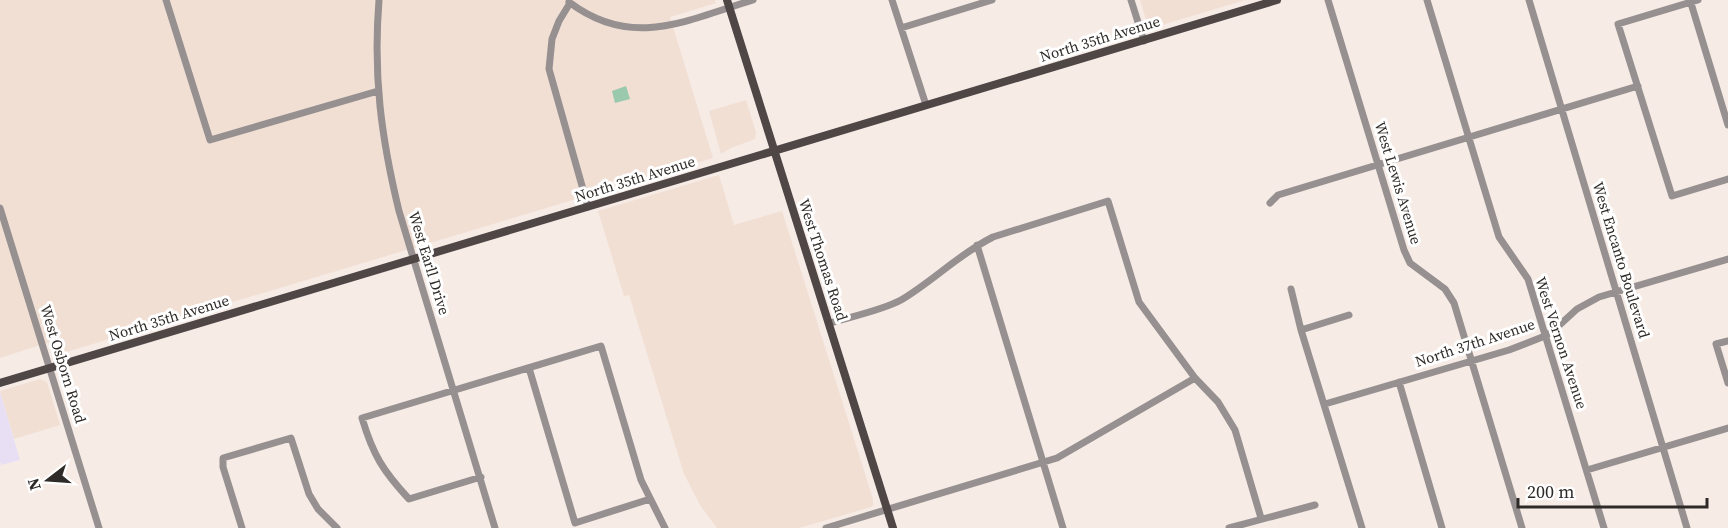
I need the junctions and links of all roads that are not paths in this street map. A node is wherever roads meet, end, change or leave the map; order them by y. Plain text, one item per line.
1 (166, 0) edge
2 (379, 0) edge
3 (753, 0) edge
4 (892, 0) edge
5 (992, 0) edge
6 (1131, 0) edge
7 (1277, 0) edge
8 (1328, 0) edge
9 (1427, 0) edge
10 (1529, 0) edge
11 (569, 1) edge
12 (1693, 1) edge
13 (739, 2) edge
14 (971, 3) edge
15 (728, 4) edge
16 (901, 28) junction
17 (1144, 41) junction
18 (1638, 86) junction
19 (378, 91) junction
20 (926, 105) junction
21 (1560, 110) junction
22 (1728, 125) edge
23 (1470, 138) junction
24 (774, 150) junction
25 (1377, 166) junction
26 (1728, 179) edge
27 (1270, 203) dead end
28 (588, 207) junction
29 (0, 208) edge
30 (977, 245) junction
31 (414, 258) junction
32 (1728, 259) edge
33 (1291, 289) dead end
34 (1617, 291) junction
35 (1349, 315) dead end
36 (830, 323) junction
37 (1301, 330) junction
38 (1545, 336) junction
39 (1728, 341) edge
40 (1472, 360) junction
41 (50, 368) junction
42 (529, 368) junction
43 (1195, 378) junction
44 (1399, 382) junction
45 (0, 383) edge
46 (1728, 383) edge
47 (454, 390) junction
48 (1325, 404) junction
49 (1728, 428) edge
50 (1662, 448) junction
51 (1044, 463) junction
52 (1587, 471) junction
53 (481, 477) junction
54 (650, 500) junction
55 (1315, 504) dead end
56 (887, 508) junction
57 (1261, 519) junction
58 (99, 528) edge
59 (242, 528) edge
60 (337, 528) edge
61 (495, 528) edge
62 (666, 528) edge
63 (826, 528) edge
64 (893, 528) edge
65 (1063, 528) edge
66 (1229, 528) edge
67 (1362, 528) edge
68 (1442, 528) edge
69 (1522, 528) edge
70 (1604, 528) edge
71 (1687, 528) edge

1 - 19 street
2 - 19 street, West Earll Drive
3 - 13 street
4 - 16 street
5 - 14 street
6 - 17 street
7 - 17 main road, North 35th Avenue
8 - 25 street, West Lewis Avenue
9 - 23 street, West Vernon Avenue
10 - 21 street, West Encanto Boulevard
11 - 15 street
11 - 28 street
12 - 18 street
12 - 22 street
13 - 15 street
14 - 16 street
15 - 24 main road, West Thomas Road
16 - 20 street
17 - 20 main road, North 35th Avenue
18 - 21 street
18 - 26 street
19 - 31 street, West Earll Drive
20 - 24 main road, North 35th Avenue
21 - 23 street
21 - 34 street, West Encanto Boulevard
23 - 25 street
23 - 38 street, West Vernon Avenue
24 - 28 main road, North 35th Avenue
24 - 36 main road, West Thomas Road
25 - 27 street
25 - 40 street, West Lewis Avenue
28 - 31 main road, North 35th Avenue
29 - 41 street, West Osborn Road
30 - 36 street
30 - 43 street
30 - 51 street
31 - 41 main road, North 35th Avenue
31 - 47 street, West Earll Drive
32 - 34 street, North 37th Avenue
33 - 37 street
34 - 38 street, North 37th Avenue
34 - 50 street, West Encanto Boulevard
35 - 37 street
36 - 56 main road, West Thomas Road
37 - 48 street
38 - 40 street, North 37th Avenue
38 - 52 street, West Vernon Avenue
39 - 46 street
40 - 44 street, North 37th Avenue
40 - 69 street, West Lewis Avenue
41 - 45 main road, North 35th Avenue
41 - 58 street, West Osborn Road
42 - 47 street
42 - 54 street
42 - 54 street
43 - 51 street
43 - 57 street
44 - 48 street, North 37th Avenue
44 - 68 street
47 - 53 street, West Earll Drive
47 - 53 street
48 - 67 street
49 - 50 street
50 - 52 street
50 - 71 street, West Encanto Boulevard
51 - 56 street
51 - 65 street
52 - 70 street, West Vernon Avenue
53 - 61 street, West Earll Drive
54 - 62 street
55 - 57 street
56 - 63 street
56 - 64 main road, West Thomas Road
57 - 66 street
59 - 60 street

